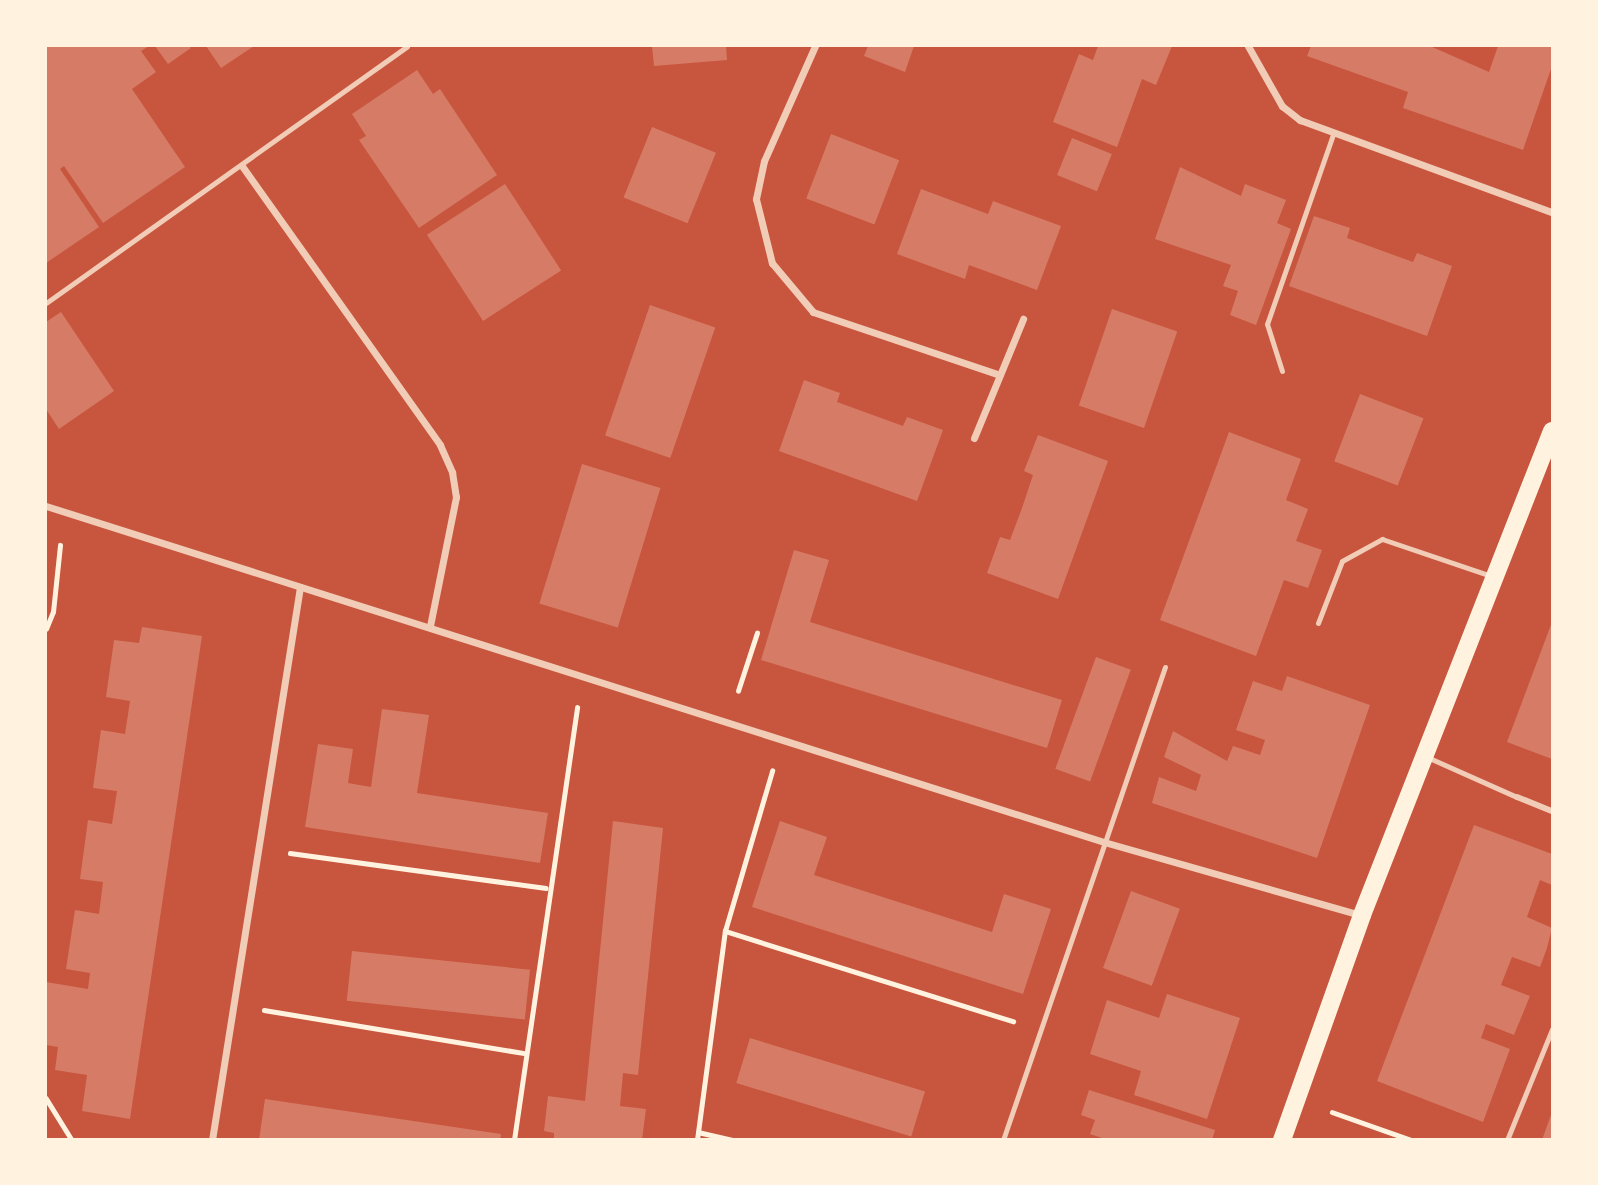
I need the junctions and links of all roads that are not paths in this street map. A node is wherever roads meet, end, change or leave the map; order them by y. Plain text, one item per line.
1 (407, 46) edge
2 (815, 46) edge
3 (1250, 47) edge
4 (1334, 132) junction
5 (242, 166) junction
6 (1552, 212) edge
7 (46, 303) edge
8 (1023, 319) dead end
9 (1282, 371) dead end
10 (1000, 375) junction
11 (1552, 431) edge
12 (974, 438) dead end
13 (46, 506) edge
14 (1496, 578) junction
15 (300, 587) junction
16 (1318, 623) dead end
17 (430, 626) junction
18 (1165, 667) dead end
19 (1426, 757) junction
20 (1517, 797) joint
21 (1552, 811) edge
22 (1104, 842) junction
23 (1362, 915) junction
24 (1552, 1029) edge
25 (212, 1139) edge
26 (1003, 1139) edge
27 (1282, 1139) edge
28 (1507, 1139) edge

1 - 5 lane
2 - 10 street
3 - 4 street
4 - 6 street
4 - 9 lane
5 - 7 lane
5 - 17 street
8 - 10 street
10 - 12 street
11 - 14 main road
13 - 15 street
14 - 16 lane
14 - 19 main road
15 - 17 street
15 - 25 street
17 - 22 street
18 - 22 lane
19 - 20 lane
19 - 23 main road
20 - 21 street
22 - 23 street
22 - 26 lane
23 - 27 main road
24 - 28 lane

